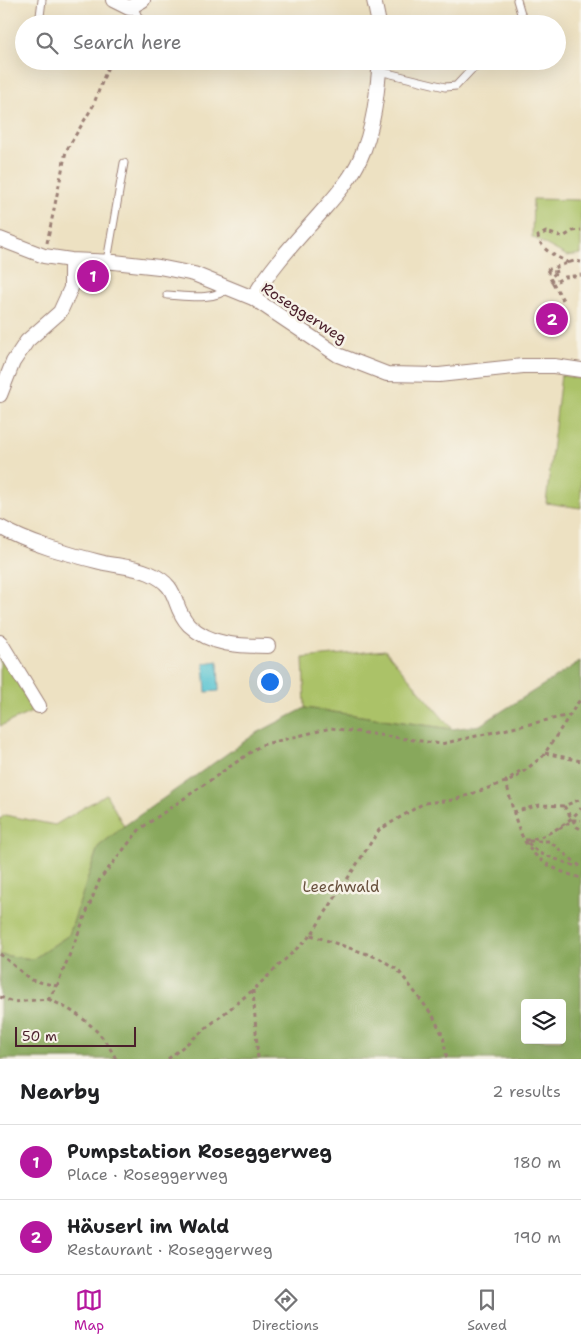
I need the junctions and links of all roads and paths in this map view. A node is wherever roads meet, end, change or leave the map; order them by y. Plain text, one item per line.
1 (42, 0) edge
2 (113, 0) edge
3 (374, 0) edge
4 (517, 0) edge
5 (138, 3) edge
6 (40, 15) edge
7 (377, 15) edge
8 (521, 15) edge
9 (107, 70) edge
10 (379, 70) edge
11 (392, 70) edge
12 (471, 70) edge
13 (124, 163) dead end
14 (581, 229) edge
15 (0, 239) edge
16 (47, 241) dead end
17 (71, 260) junction
18 (107, 261) junction
19 (581, 262) edge
20 (569, 263) junction
21 (581, 275) edge
22 (553, 282) junction
23 (229, 288) junction
24 (167, 295) dead end
25 (253, 298) junction
26 (563, 300) dead end
27 (581, 370) edge
28 (0, 395) edge
29 (0, 527) edge
30 (0, 642) edge
31 (268, 646) dead end
32 (581, 698) edge
33 (39, 706) dead end
34 (570, 715) junction
35 (545, 753) junction
36 (581, 761) edge
37 (506, 781) junction
38 (581, 799) edge
39 (564, 806) junction
40 (581, 808) edge
41 (513, 812) junction
42 (572, 818) junction
43 (581, 820) edge
44 (581, 829) edge
45 (526, 841) junction
46 (581, 868) edge
47 (581, 878) edge
48 (311, 934) junction
49 (0, 954) edge
50 (57, 986) junction
51 (253, 990) junction
52 (0, 997) edge
53 (48, 999) junction
54 (116, 1059) edge
55 (168, 1059) edge
56 (258, 1059) edge
57 (446, 1059) edge

1 - 6 lane
2 - 5 street
3 - 7 street
4 - 8 lane
9 - 16 path
10 - 25 street
11 - 12 lane
13 - 18 lane
14 - 20 path
15 - 17 street, Roseggerweg
17 - 18 street, Roseggerweg
17 - 28 street
18 - 23 street, Roseggerweg
19 - 20 path
20 - 22 path
21 - 22 path
22 - 26 path
23 - 24 lane
23 - 25 street, Roseggerweg
25 - 27 street, Roseggerweg
29 - 31 street
30 - 33 street
32 - 34 path
34 - 35 path
34 - 50 path
35 - 36 path
35 - 37 path
35 - 37 path
37 - 41 path
37 - 48 path
38 - 39 path
39 - 41 path
39 - 42 path
40 - 42 path
41 - 45 path
42 - 43 path
42 - 44 path
42 - 45 path
45 - 46 path
45 - 46 path
45 - 47 path
48 - 51 path
48 - 57 path
49 - 50 path
50 - 53 path
51 - 55 path
51 - 56 path
52 - 53 path
53 - 54 path

